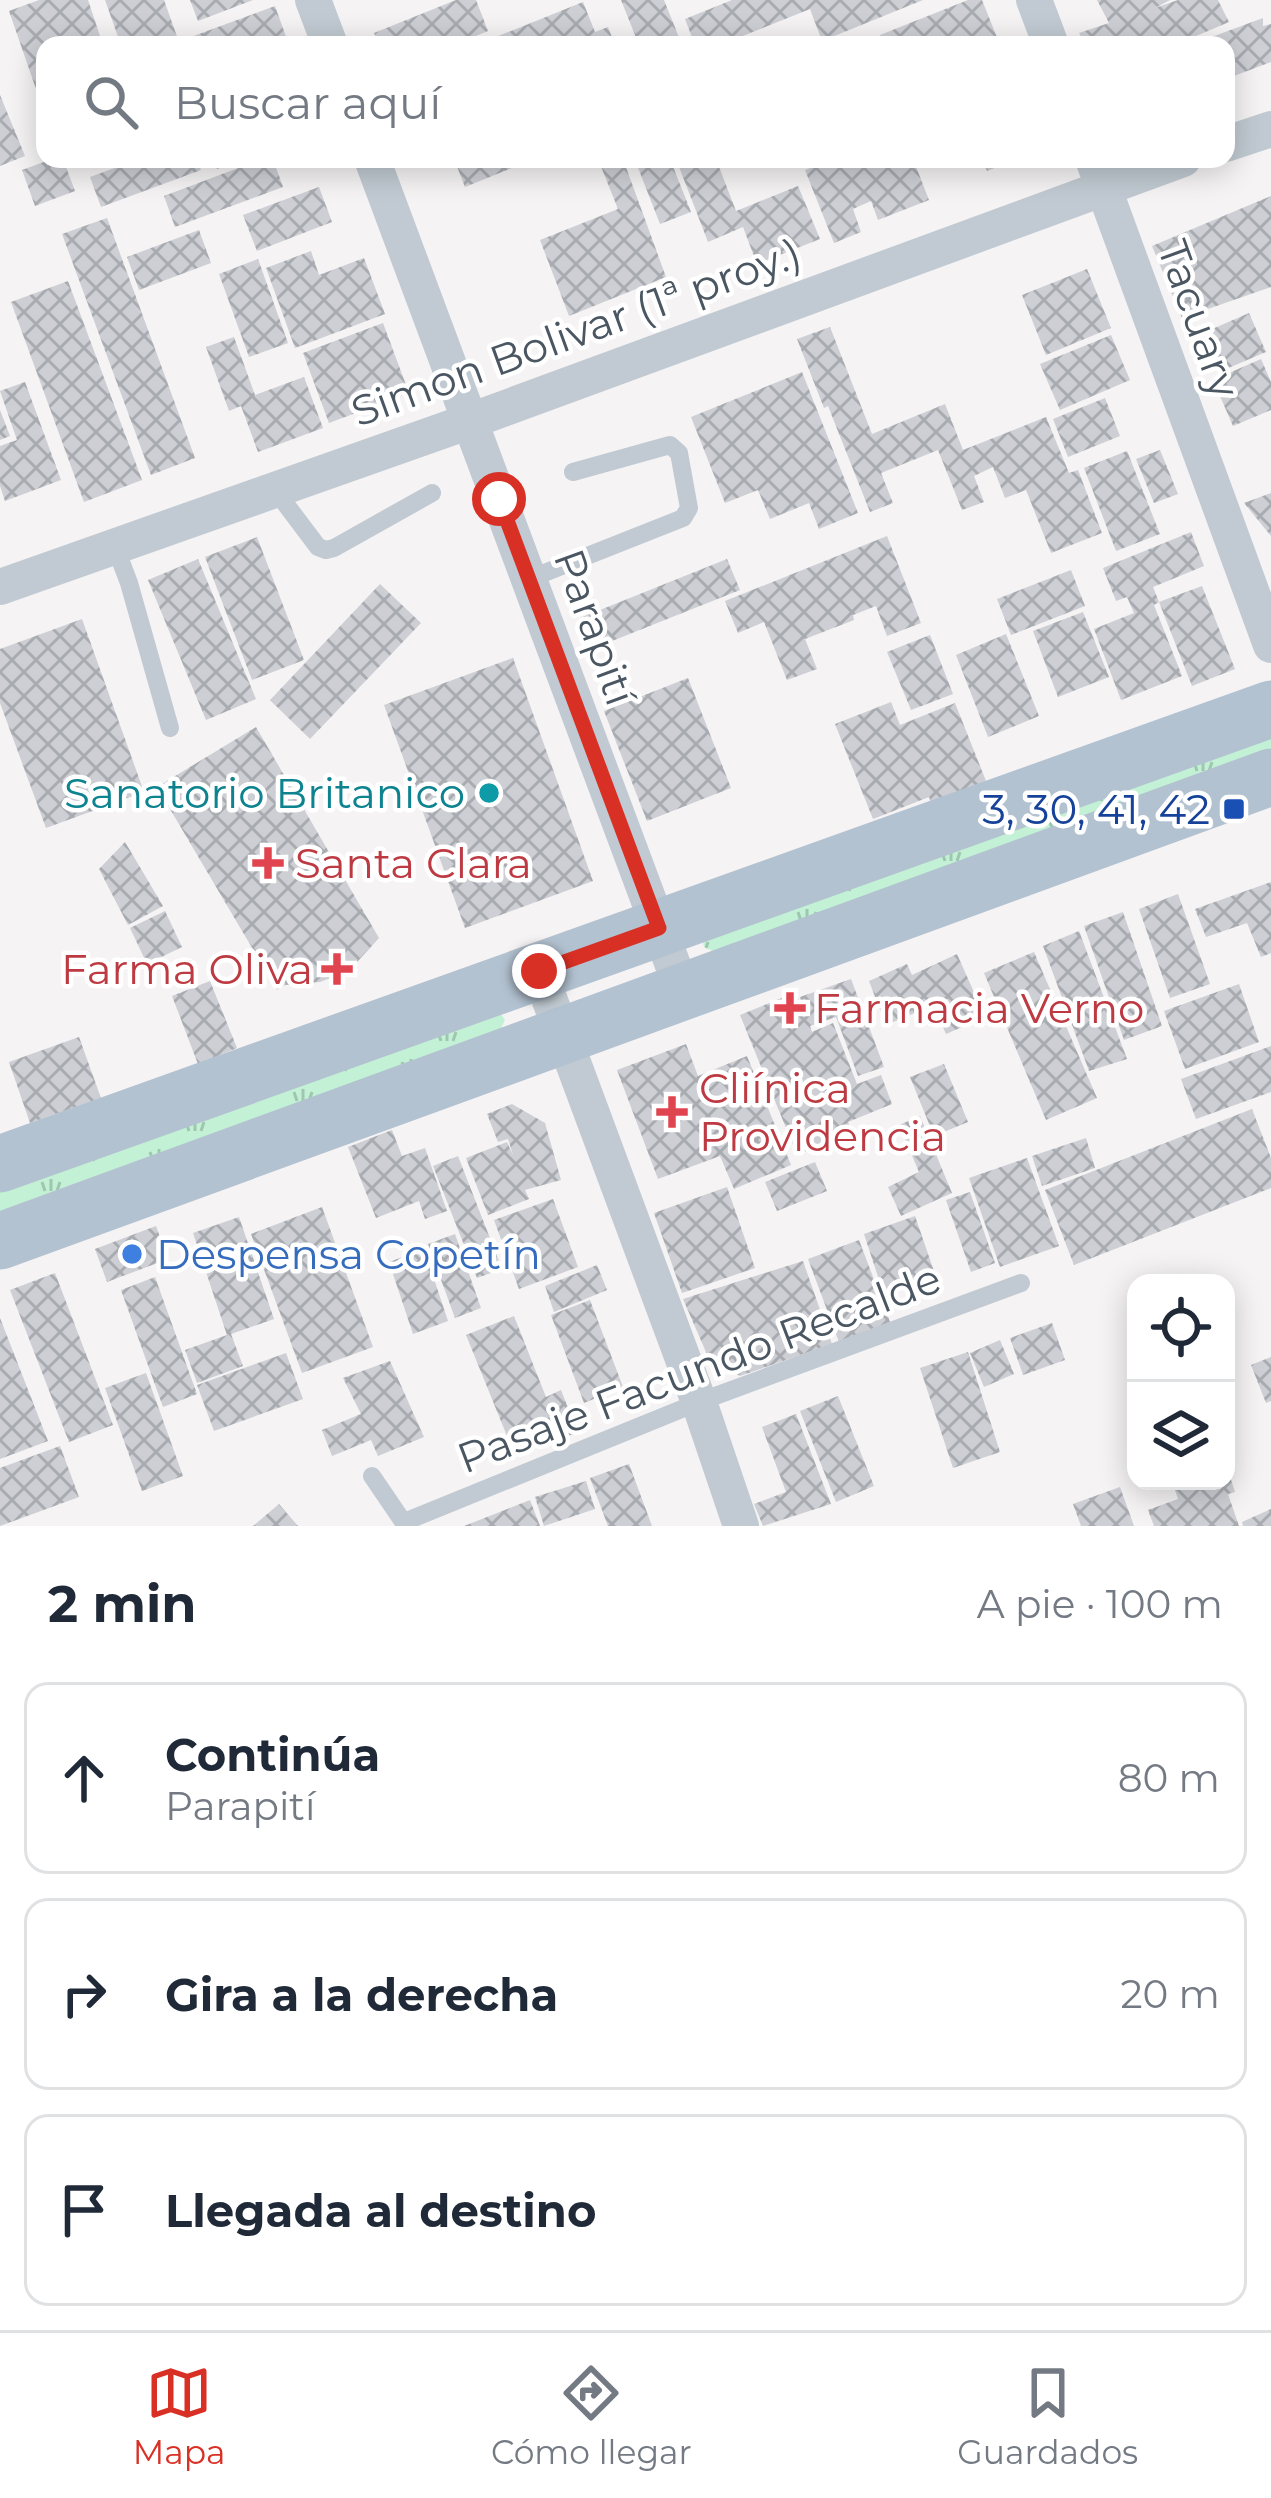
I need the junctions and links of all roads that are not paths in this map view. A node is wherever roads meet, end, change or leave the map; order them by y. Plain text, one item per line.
1 (313, 0) edge
2 (1034, 0) edge
3 (327, 36) edge
4 (1048, 36) edge
5 (1271, 129) edge
6 (1235, 141) edge
7 (375, 168) edge
8 (1128, 168) edge
9 (1098, 173) edge
10 (470, 421) junction
11 (573, 472) dead end
12 (275, 490) junction
13 (432, 493) dead end
14 (115, 547) junction
15 (529, 579) junction
16 (0, 587) edge
17 (1271, 645) edge
18 (1271, 709) edge
19 (170, 728) dead end
20 (1271, 777) edge
21 (659, 928) junction
22 (539, 971) junction
23 (683, 992) junction
24 (562, 1035) junction
25 (0, 1164) edge
26 (0, 1241) edge
27 (1021, 1283) dead end
28 (699, 1402) junction
29 (371, 1476) dead end
30 (405, 1524) edge
31 (741, 1526) edge

1 - 3 street
2 - 4 street
5 - 6 street
7 - 10 street, Parapití
8 - 9 street, Simon Bolivar (1ª proy.)
9 - 10 street, Simon Bolivar (1ª proy.)
9 - 17 street, Tacuary
10 - 12 street, Simon Bolivar (1ª proy.)
10 - 15 street, Parapití
11 - 15 lane
12 - 13 lane
12 - 14 street, Simon Bolivar (1ª proy.)
14 - 16 street, Simon Bolivar (1ª proy.)
14 - 19 lane
15 - 21 street, Parapití
18 - 21 main road
20 - 23 main road
21 - 22 main road
21 - 23 street, Parapití
22 - 24 street
22 - 25 main road
23 - 24 main road
24 - 26 main road
24 - 28 street
27 - 28 lane, Pasaje Facundo Recalde
28 - 30 lane, Pasaje Facundo Recalde
28 - 31 street
29 - 30 lane, Pasaje Facundo Recalde

